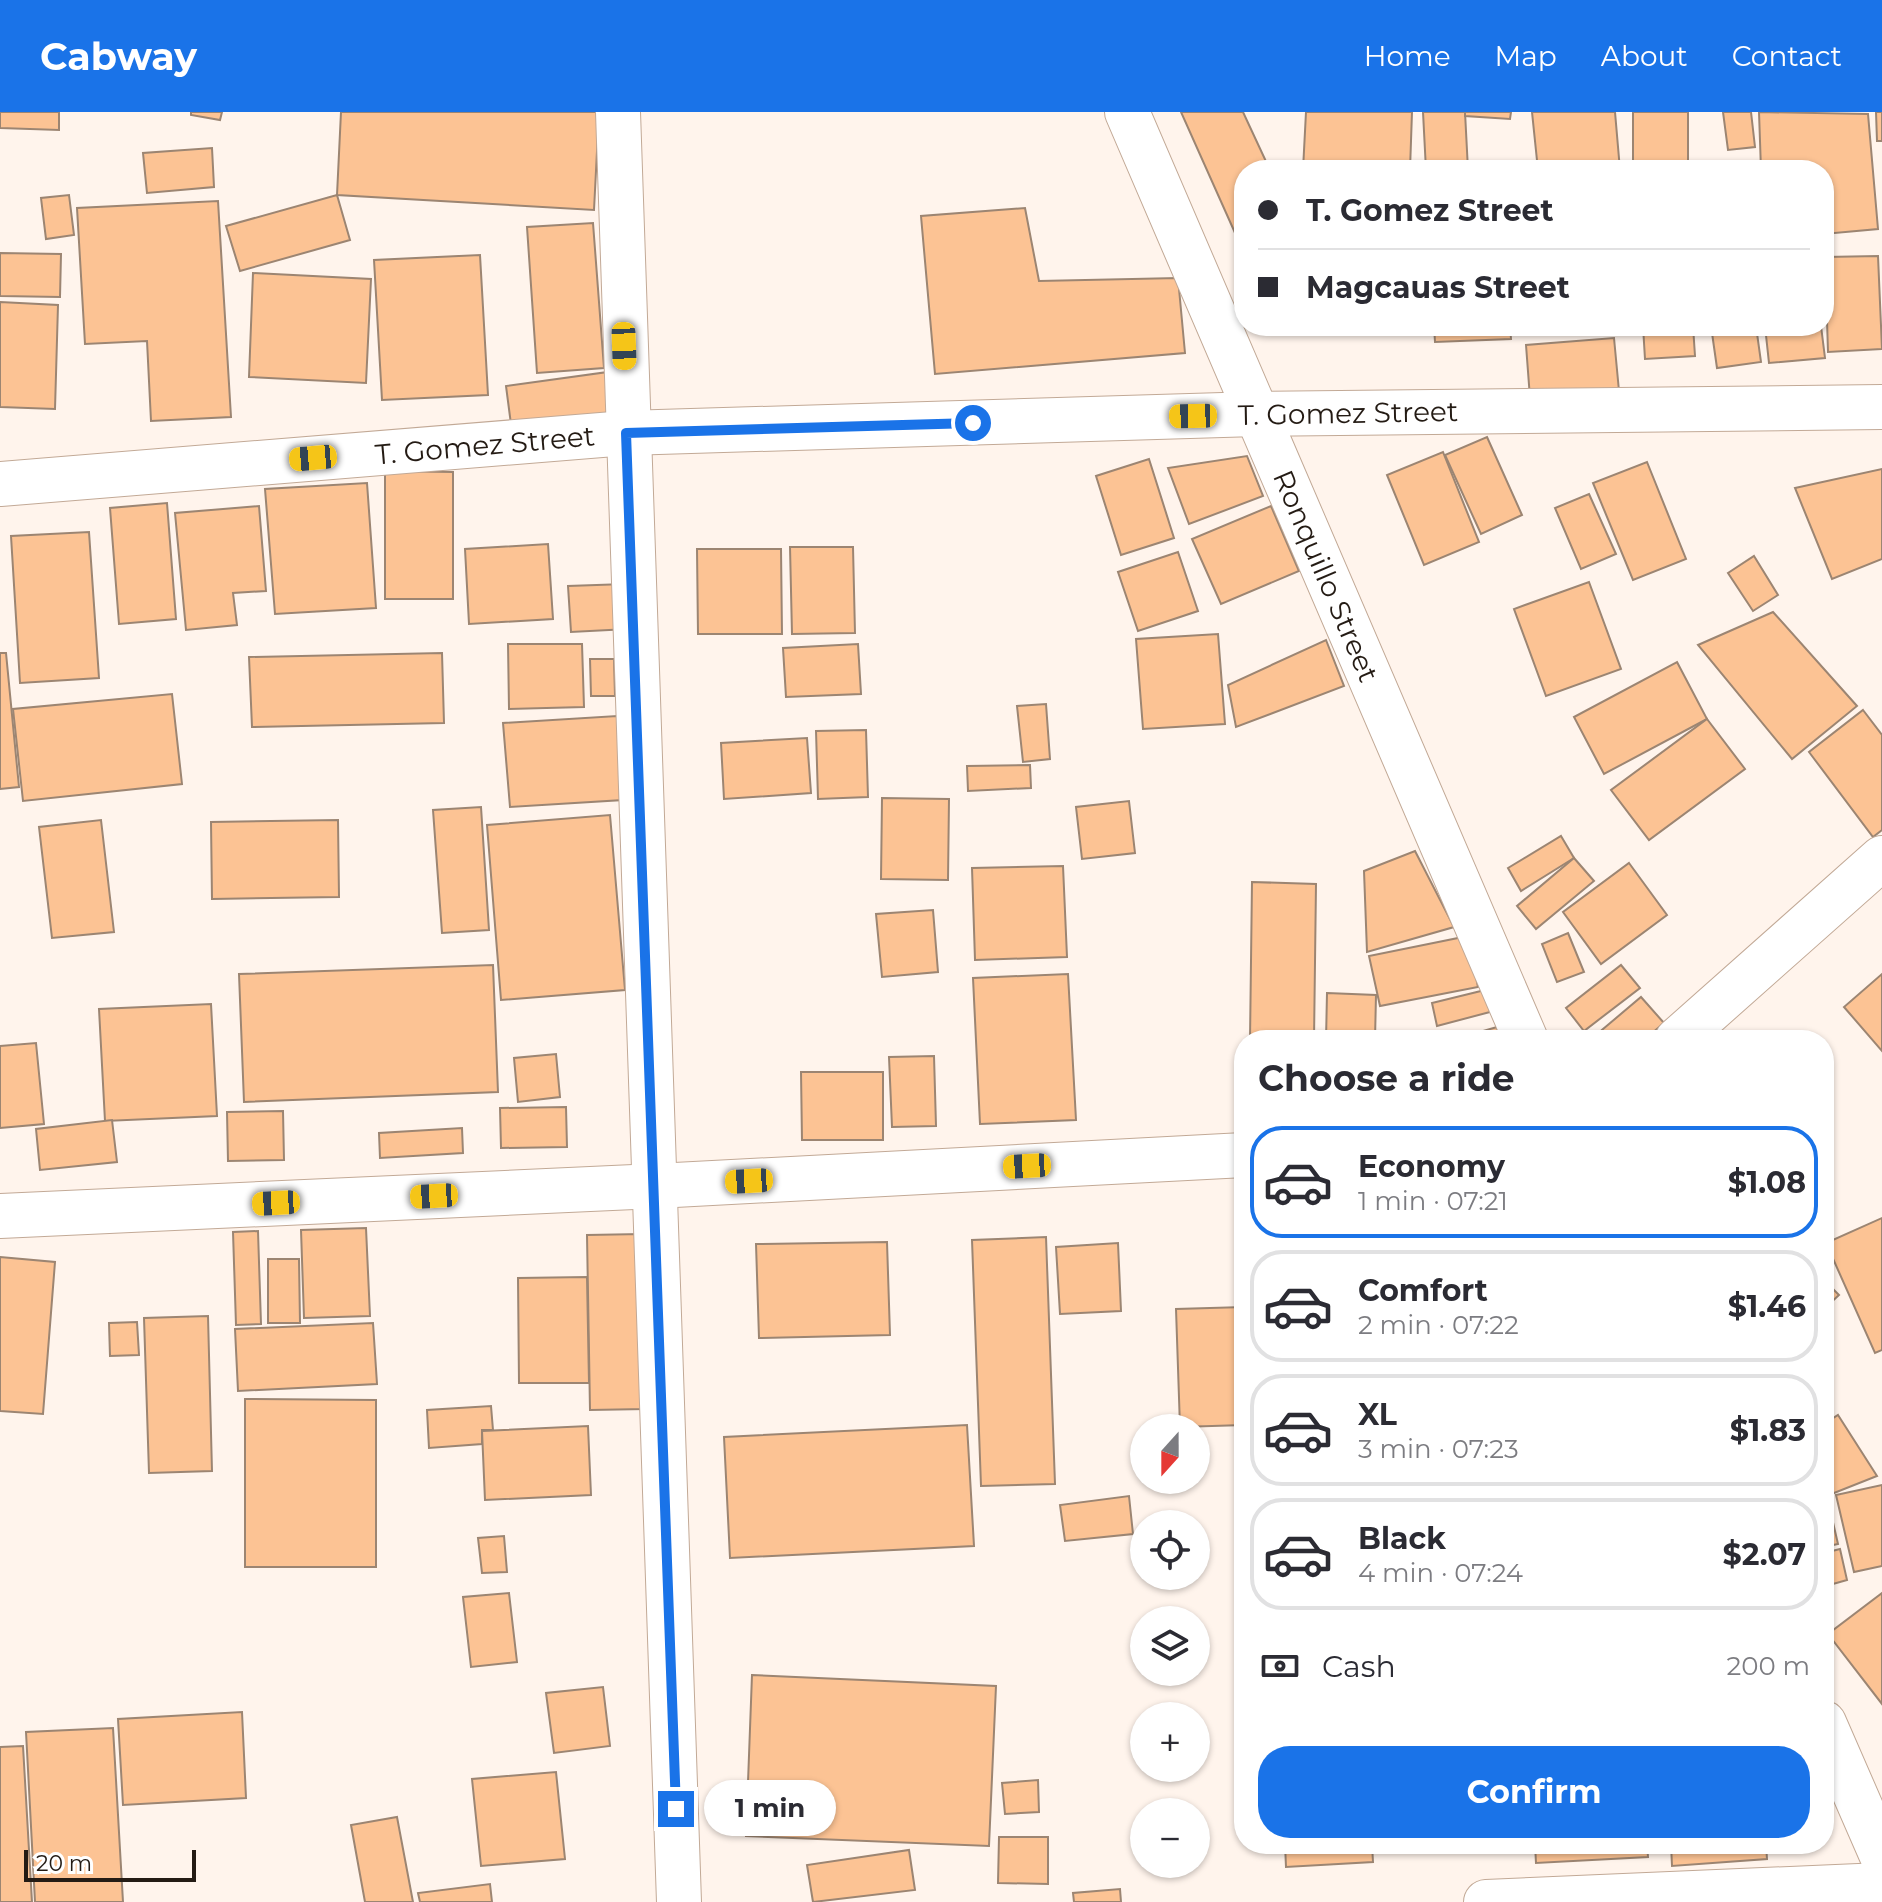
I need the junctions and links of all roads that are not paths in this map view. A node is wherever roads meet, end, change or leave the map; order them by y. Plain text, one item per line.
1 (618, 112) edge
2 (1127, 112) edge
3 (1882, 407) edge
4 (1256, 414) junction
5 (626, 433) junction
6 (0, 484) edge
7 (1882, 858) edge
8 (1522, 1030) edge
9 (1688, 1030) edge
10 (1234, 1156) edge
11 (656, 1186) junction
12 (0, 1216) edge
13 (1834, 1746) edge
14 (1882, 1856) edge
15 (1882, 1885) edge
16 (679, 1902) edge
17 (1486, 1902) edge

1 - 5 street
2 - 4 street, Ronquillo Street
3 - 4 street, T. Gomez Street
4 - 5 street, T. Gomez Street
4 - 8 street, Ronquillo Street
5 - 6 street, T. Gomez Street
5 - 11 street
7 - 9 street
10 - 11 street
11 - 12 street
11 - 16 street
13 - 14 street
15 - 17 street

